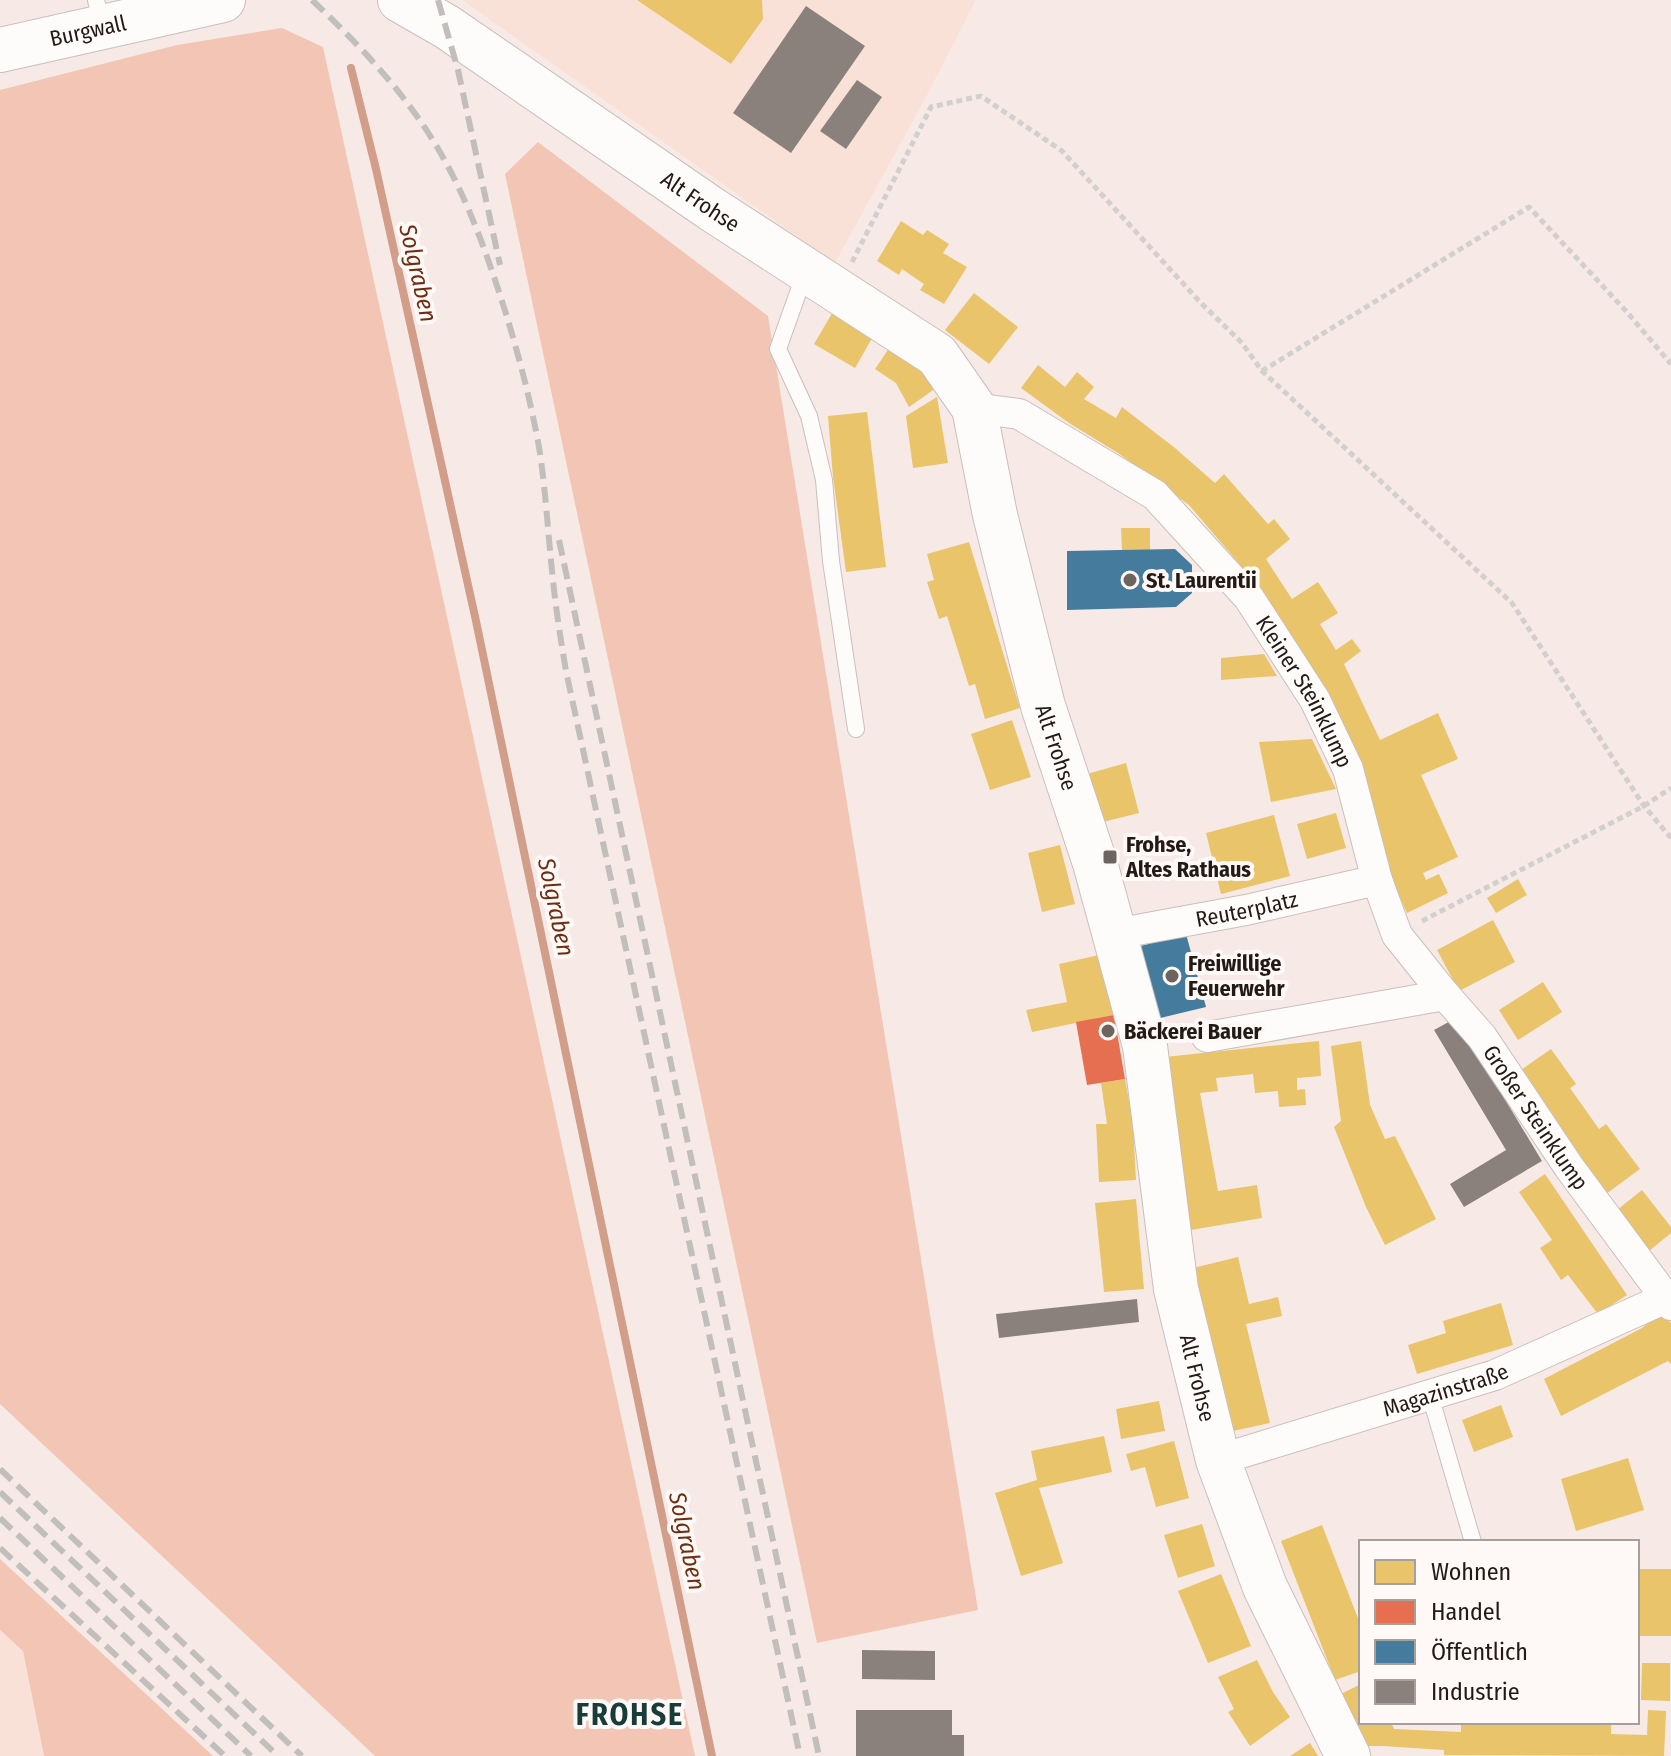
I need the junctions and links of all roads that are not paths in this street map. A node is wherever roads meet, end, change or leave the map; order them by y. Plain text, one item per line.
1 (223, 0) edge
2 (400, 0) edge
3 (100, 14) edge
4 (0, 50) edge
5 (821, 281) junction
6 (974, 408) junction
7 (856, 729) dead end
8 (1377, 880) junction
9 (1115, 934) junction
10 (1397, 935) joint
11 (1445, 995) junction
12 (1207, 1037) dead end
13 (1668, 1302) edge
14 (1430, 1395) junction
15 (1218, 1460) junction
16 (1472, 1540) edge
17 (1348, 1756) edge

1 - 3 street, Burgwall
2 - 5 street, Alt Frohse
3 - 4 street, Burgwall
5 - 6 street, Alt Frohse
5 - 7 lane
6 - 8 street, Kleiner Steinklump
6 - 9 street, Alt Frohse
8 - 9 street, Reuterplatz
8 - 10 street, Kleiner Steinklump
9 - 15 street, Alt Frohse
10 - 11 street, Großer Steinklump
11 - 12 street
11 - 13 street, Großer Steinklump
13 - 14 street, Magazinstraße
14 - 15 street, Magazinstraße
14 - 16 lane
15 - 17 street, Alt Frohse

